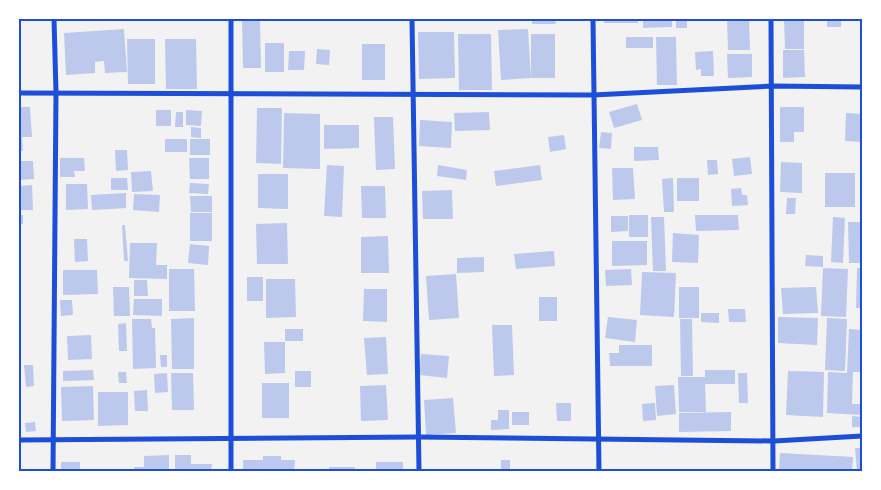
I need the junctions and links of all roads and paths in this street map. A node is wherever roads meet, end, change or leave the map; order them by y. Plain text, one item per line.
1 (54, 19) edge
2 (231, 19) edge
3 (412, 19) edge
4 (594, 19) edge
5 (771, 19) edge
6 (772, 86) junction
7 (862, 87) edge
8 (56, 92) junction
9 (19, 93) edge
10 (230, 93) junction
11 (413, 94) junction
12 (593, 94) junction
13 (862, 436) edge
14 (419, 437) junction
15 (230, 438) junction
16 (599, 439) junction
17 (19, 440) edge
18 (53, 440) junction
19 (774, 441) junction
20 (53, 471) edge
21 (231, 471) edge
22 (419, 471) edge
23 (599, 471) edge
24 (773, 471) edge

1 - 8 street
2 - 10 street
3 - 11 street
4 - 12 street
5 - 6 street
6 - 7 street
6 - 12 street
6 - 19 street
8 - 9 street
8 - 10 street
8 - 18 street
10 - 11 street
10 - 15 street
11 - 12 street
11 - 14 street
12 - 16 street
13 - 19 street
14 - 15 street
14 - 16 street
14 - 22 street
15 - 18 street
15 - 21 street
16 - 19 street
16 - 23 street
17 - 18 street
18 - 20 street
19 - 24 street

